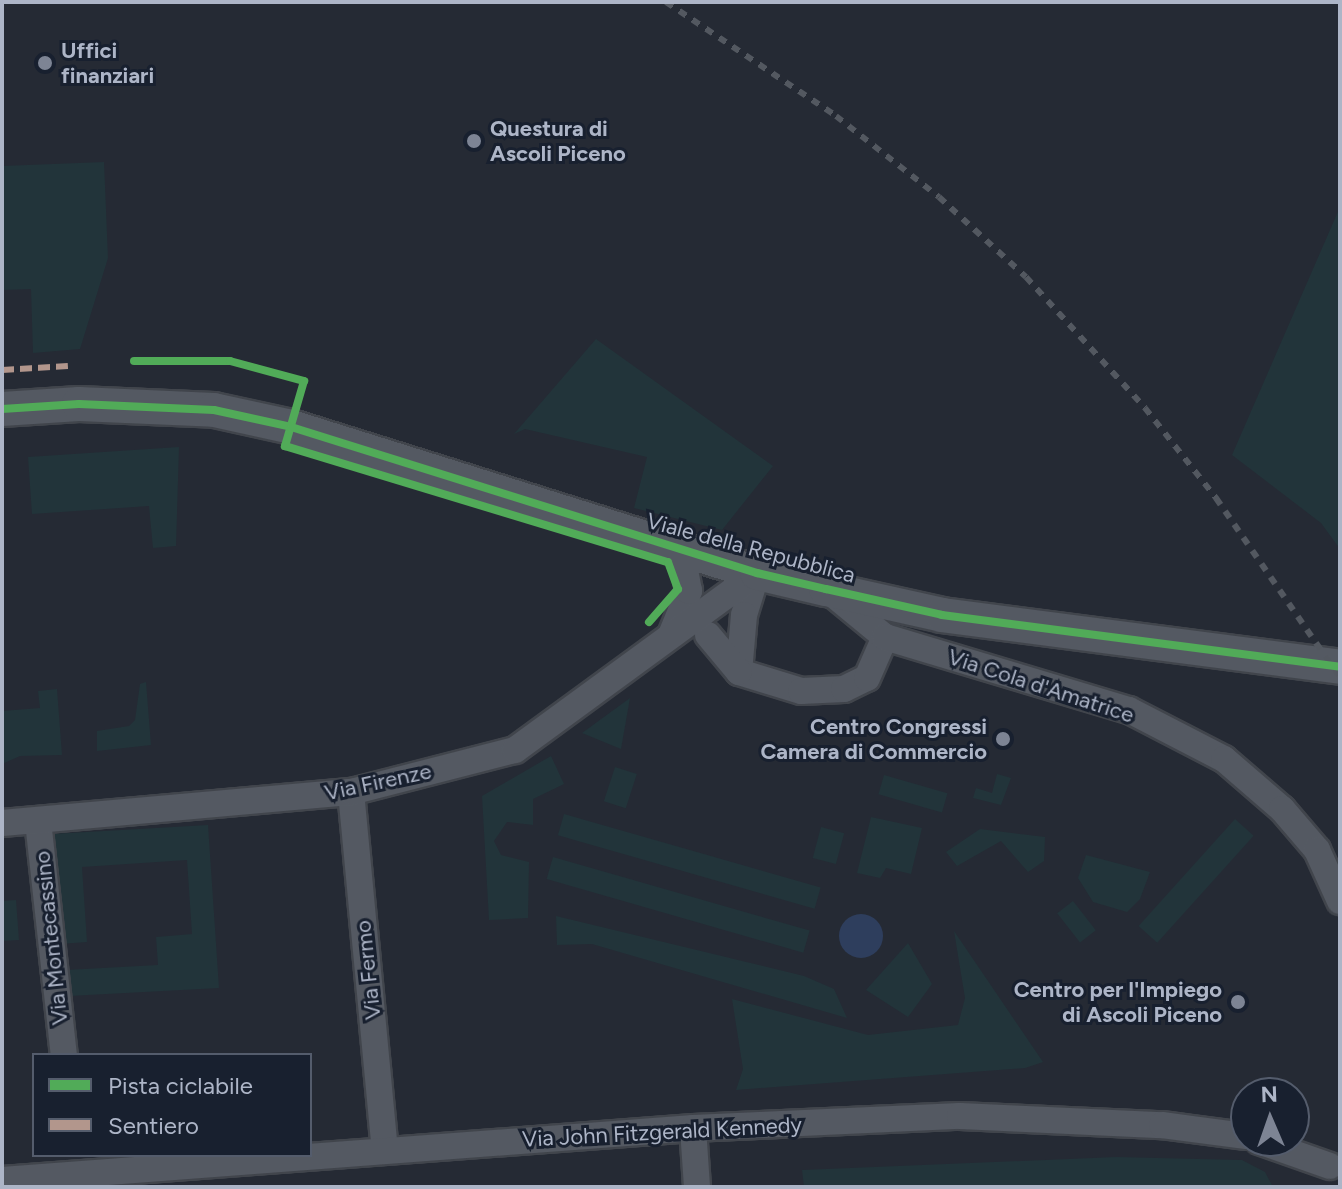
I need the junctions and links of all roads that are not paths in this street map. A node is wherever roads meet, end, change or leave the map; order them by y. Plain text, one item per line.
1 (2, 409) edge
2 (681, 549) junction
3 (757, 573) junction
4 (826, 589) junction
5 (708, 635) dead end
6 (885, 637) junction
7 (669, 638) junction
8 (1340, 667) edge
9 (739, 672) junction
10 (351, 792) junction
11 (38, 821) junction
12 (2, 823) edge
13 (1340, 901) edge
14 (64, 1053) edge
15 (693, 1128) junction
16 (1230, 1134) edge
17 (385, 1149) junction
18 (312, 1153) edge
19 (221, 1157) edge
20 (1300, 1157) edge
21 (77, 1164) edge
22 (1331, 1169) edge
23 (2, 1180) edge
24 (697, 1187) edge

1 - 2 street, Viale della Repubblica
2 - 3 street, Viale della Repubblica
2 - 7 street
3 - 4 street, Viale della Repubblica
3 - 7 street, Via Firenze
3 - 9 street
4 - 6 street, Via Cola d'Amatrice
4 - 8 street, Viale della Repubblica
5 - 9 street
6 - 9 street
6 - 13 street, Via Cola d'Amatrice
7 - 10 street, Via Firenze
10 - 11 street, Via Firenze
10 - 17 street, Via Fermo
11 - 12 street, Via Firenze
11 - 14 street, Via Montecassino
15 - 16 street, Via John Fitzgerald Kennedy
15 - 17 street, Via John Fitzgerald Kennedy
15 - 24 street
17 - 18 street, Via John Fitzgerald Kennedy
19 - 21 street, Via John Fitzgerald Kennedy
20 - 22 street
21 - 23 street, Via John Fitzgerald Kennedy

